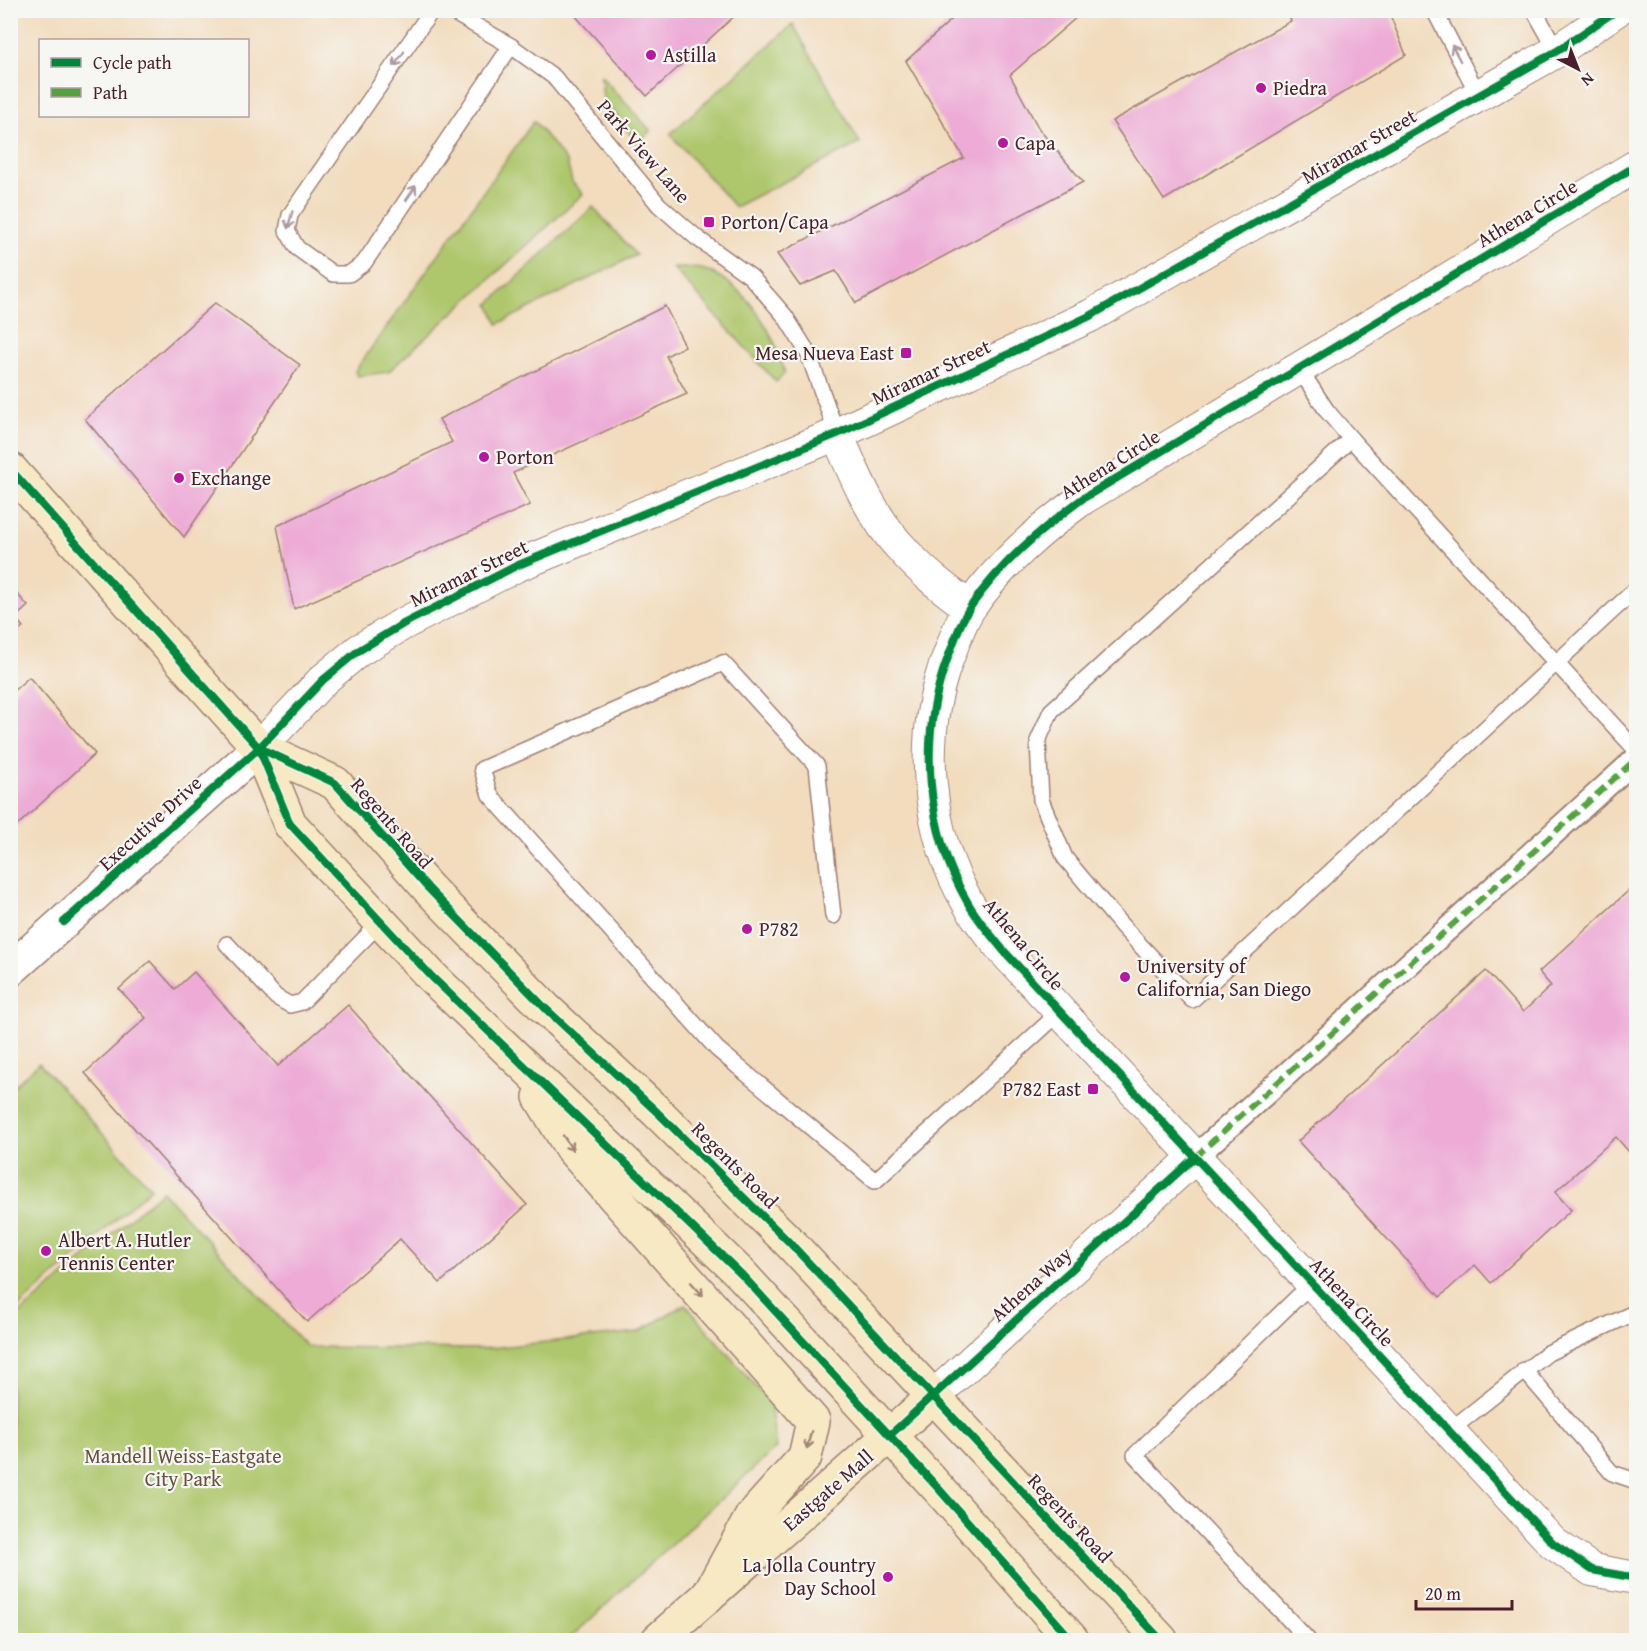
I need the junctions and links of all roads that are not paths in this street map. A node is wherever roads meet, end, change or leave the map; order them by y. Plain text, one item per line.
1 (432, 10) edge
2 (449, 10) edge
3 (1434, 10) edge
4 (1534, 10) edge
5 (1617, 10) edge
6 (511, 46) junction
7 (1557, 51) junction
8 (1479, 96) junction
9 (1636, 166) edge
10 (1300, 370) junction
11 (837, 434) junction
12 (1351, 439) junction
13 (10, 469) edge
14 (1636, 589) edge
15 (969, 608) junction
16 (1556, 662) junction
17 (259, 748) junction
18 (1636, 750) edge
19 (1636, 759) edge
20 (833, 916) dead end
21 (380, 923) junction
22 (228, 944) dead end
23 (10, 970) edge
24 (1060, 1012) junction
25 (516, 1057) junction
26 (1195, 1157) junction
27 (1312, 1283) junction
28 (1636, 1312) edge
29 (1524, 1370) junction
30 (934, 1395) junction
31 (1449, 1431) junction
32 (890, 1435) junction
33 (1636, 1481) edge
34 (1636, 1578) edge
35 (708, 1596) junction
36 (1060, 1636) edge
37 (658, 1641) edge
38 (1161, 1641) edge
39 (1308, 1641) edge

1 -> 6 lane
2 - 6 lane, Park View Lane
8 -> 3 lane
4 - 7 lane
5 - 7 street, Miramar Street
6 - 11 lane, Park View Lane
7 - 8 street, Miramar Street
8 - 11 street, Miramar Street
9 - 10 street, Athena Circle
10 - 12 lane
10 - 15 street, Athena Circle
11 - 15 street
11 - 17 street, Miramar Street
12 - 16 lane
12 - 16 lane
13 - 17 main road, Regents Road
14 - 16 lane
15 - 24 street, Athena Circle
16 - 18 lane
17 - 21 main road, Regents Road
17 - 23 street, Executive Drive
17 - 30 main road, Regents Road
19 - 26 street
20 - 24 lane
21 - 22 lane
21 - 25 main road, Regents Road
24 - 26 street, Athena Circle
25 - 32 main road, Regents Road
25 -> 35 main road
26 - 27 street, Athena Circle
26 - 30 street, Athena Way
27 - 31 street, Athena Circle
27 - 39 lane
28 - 29 lane
29 - 31 lane
29 - 33 lane
30 - 32 main road, Athena Way
30 - 38 main road, Regents Road
31 - 34 street, Athena Circle
32 - 35 main road, Eastgate Mall
32 - 36 main road, Regents Road
35 - 37 main road, Eastgate Mall

